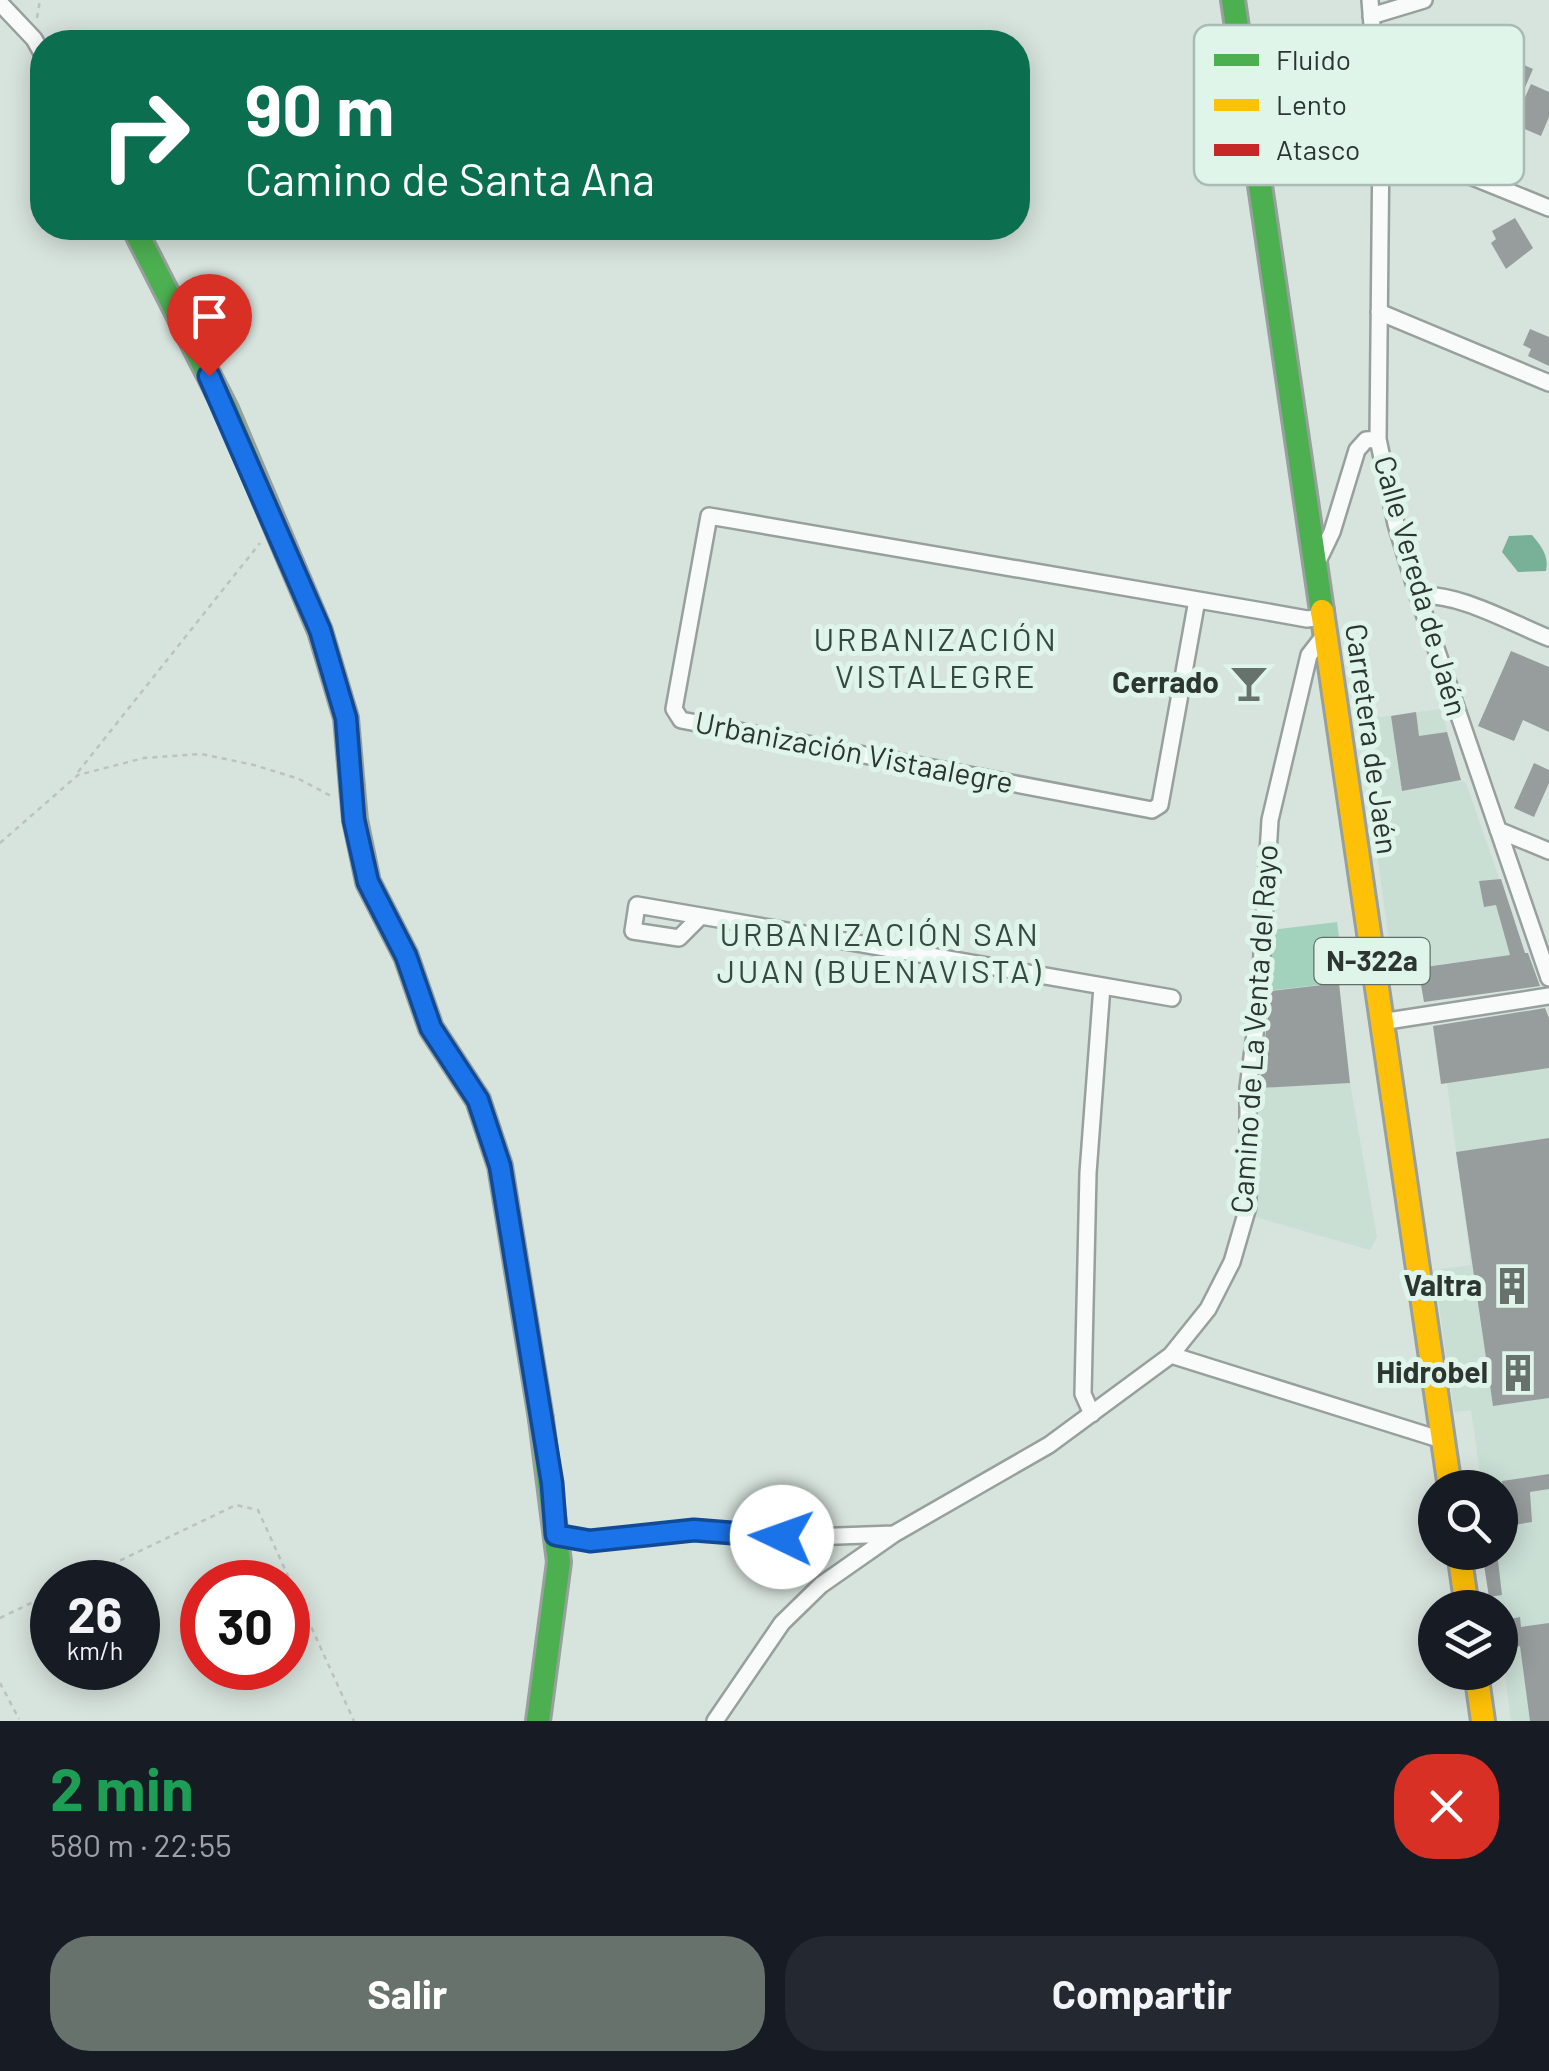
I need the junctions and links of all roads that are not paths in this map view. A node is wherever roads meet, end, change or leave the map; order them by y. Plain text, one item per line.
1 (1233, 0) edge
2 (1424, 0) edge
3 (0, 3) edge
4 (1371, 8) edge
5 (1237, 25) edge
6 (30, 35) edge
7 (1259, 185) edge
8 (1381, 185) edge
9 (1493, 185) edge
10 (1549, 208) edge
11 (140, 240) edge
12 (1379, 312) junction
13 (1549, 383) edge
14 (1378, 439) junction
15 (1316, 562) junction
16 (1418, 596) junction
17 (1196, 600) junction
18 (1325, 625) junction
19 (1549, 638) edge
20 (1498, 830) junction
21 (1549, 851) edge
22 (701, 916) dead end
23 (1549, 978) edge
24 (1102, 986) junction
25 (1549, 996) edge
26 (1172, 998) dead end
27 (1381, 1022) junction
28 (1171, 1355) junction
29 (1092, 1414) junction
30 (1442, 1440) junction
31 (1447, 1470) edge
32 (894, 1534) junction
33 (556, 1535) junction
34 (1479, 1690) edge
35 (538, 1721) edge
36 (715, 1721) edge
37 (1483, 1721) edge

1 - 5 main road, Carretera de Jaén / N-322a
2 - 4 street
3 - 6 street
7 - 15 main road, Carretera de Jaén / N-322a
8 - 12 street, Calle Vereda de Jaén
9 - 10 street
11 - 33 main road
12 - 13 street
12 - 14 street, Calle Vereda de Jaén
14 - 15 street
14 - 16 street, Calle Vereda de Jaén
15 - 18 main road, Carretera de Jaén / N-322a
16 - 19 street
16 - 20 street, Calle Vereda de Jaén
17 - 17 street, Urbanización Vistaalegre
17 - 18 street, Urbanización Vistaalegre
18 - 27 main road, Carretera de Jaén / N-322a
18 - 28 street, Camino de La Venta del Rayo
20 - 21 street
20 - 23 street, Calle Vereda de Jaén
22 - 24 street
24 - 26 street
24 - 29 street
25 - 27 street
27 - 30 main road, Carretera de Jaén / N-322a
28 - 29 street, Camino de La Venta del Rayo
28 - 30 street
29 - 32 street, Camino de La Venta del Rayo
30 - 31 main road, Carretera de Jaén / N-322a
32 - 33 street
32 - 36 street, Camino de La Venta del Rayo
33 - 35 main road
34 - 37 main road

